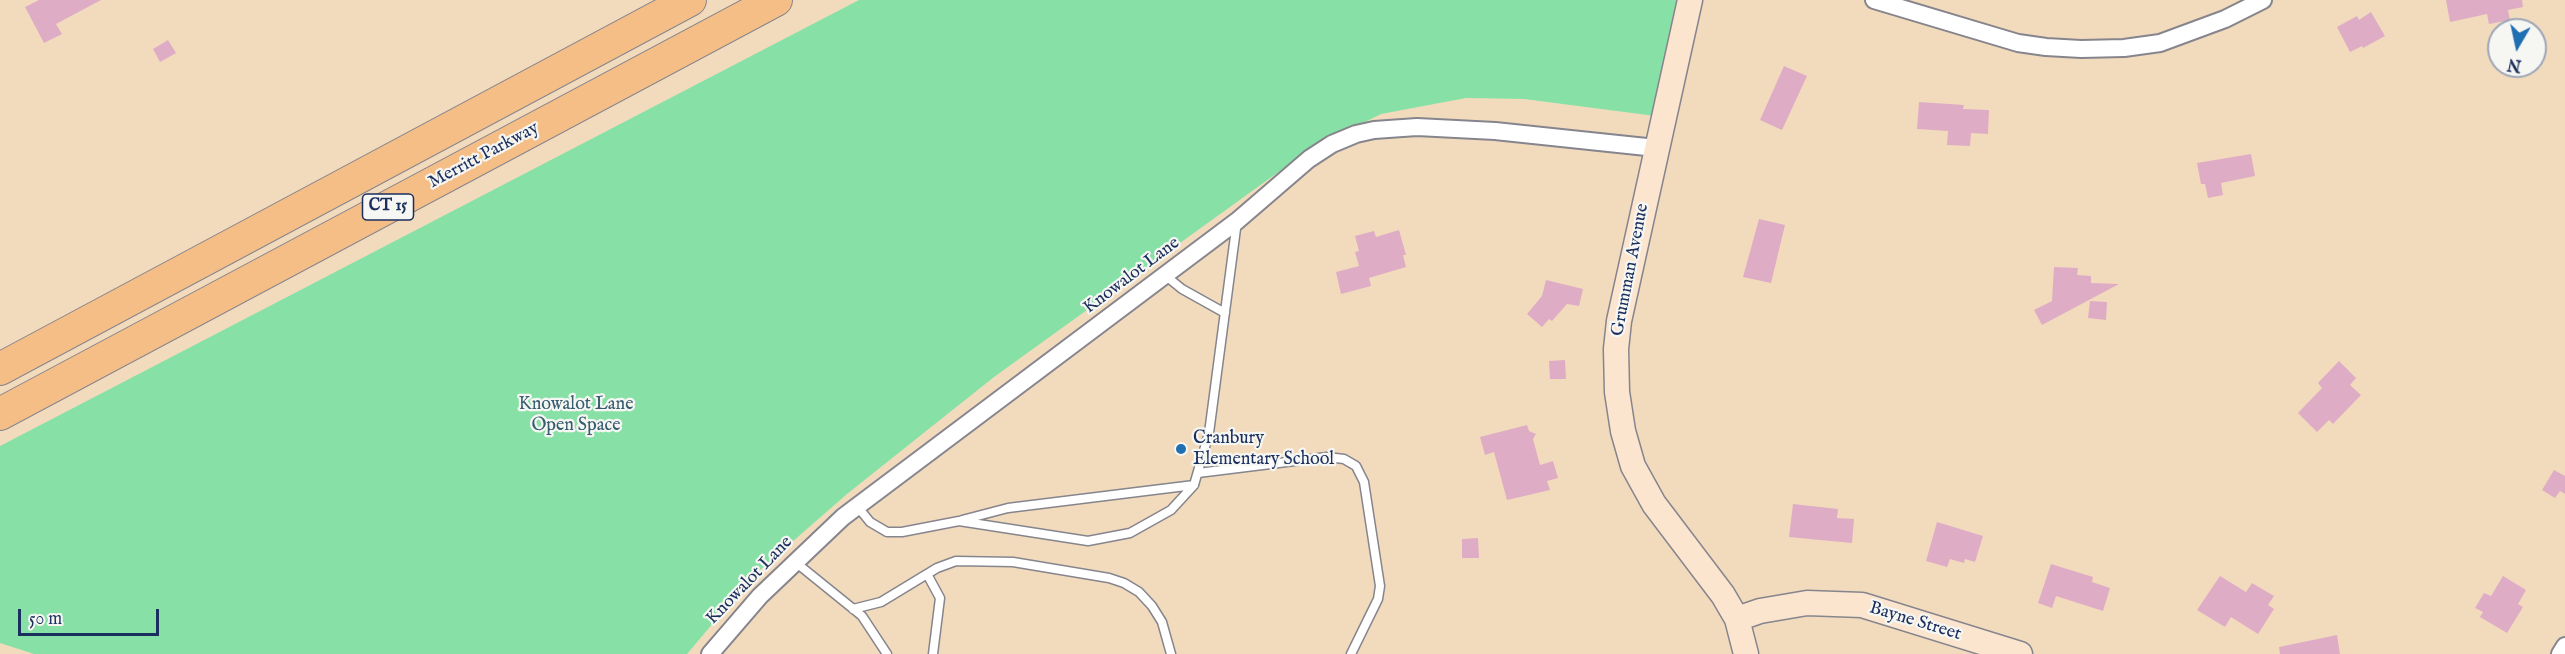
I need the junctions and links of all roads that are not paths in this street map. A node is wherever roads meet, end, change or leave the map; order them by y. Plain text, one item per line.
1 (690, 0) edge
2 (776, 0) edge
3 (1690, 0) edge
4 (1874, 0) edge
5 (2259, 1) edge
6 (1656, 148) junction
7 (1238, 221) junction
8 (1166, 276) junction
9 (1225, 313) junction
10 (0, 369) edge
11 (0, 414) edge
12 (1198, 473) junction
13 (1194, 485) junction
14 (857, 506) junction
15 (959, 521) junction
16 (794, 561) junction
17 (927, 574) junction
18 (853, 609) junction
19 (1737, 619) junction
20 (2565, 646) edge
21 (710, 654) edge
22 (887, 654) edge
23 (933, 654) edge
24 (1171, 654) edge
25 (1351, 654) edge
26 (1746, 654) edge
27 (2020, 654) edge
28 (2560, 654) edge

1 - 10 highway, CT 15
2 - 11 highway, Merritt Parkway / CT 15
3 - 6 street, Grumman Avenue
4 - 5 street
6 - 7 street, Knowalot Lane
6 - 19 street, Grumman Avenue
7 - 8 street, Knowalot Lane
7 - 9 lane
8 - 9 lane
8 - 14 street, Knowalot Lane
9 - 12 lane
12 - 13 lane
12 - 25 lane
13 - 15 lane
13 - 15 lane
14 - 15 lane
14 - 16 street, Knowalot Lane
16 - 18 lane
16 - 21 street, Knowalot Lane
17 - 18 lane
17 - 23 lane
17 - 24 lane
18 - 22 lane
19 - 26 street, Grumman Avenue
19 - 27 street, Bayne Street
20 - 28 street

